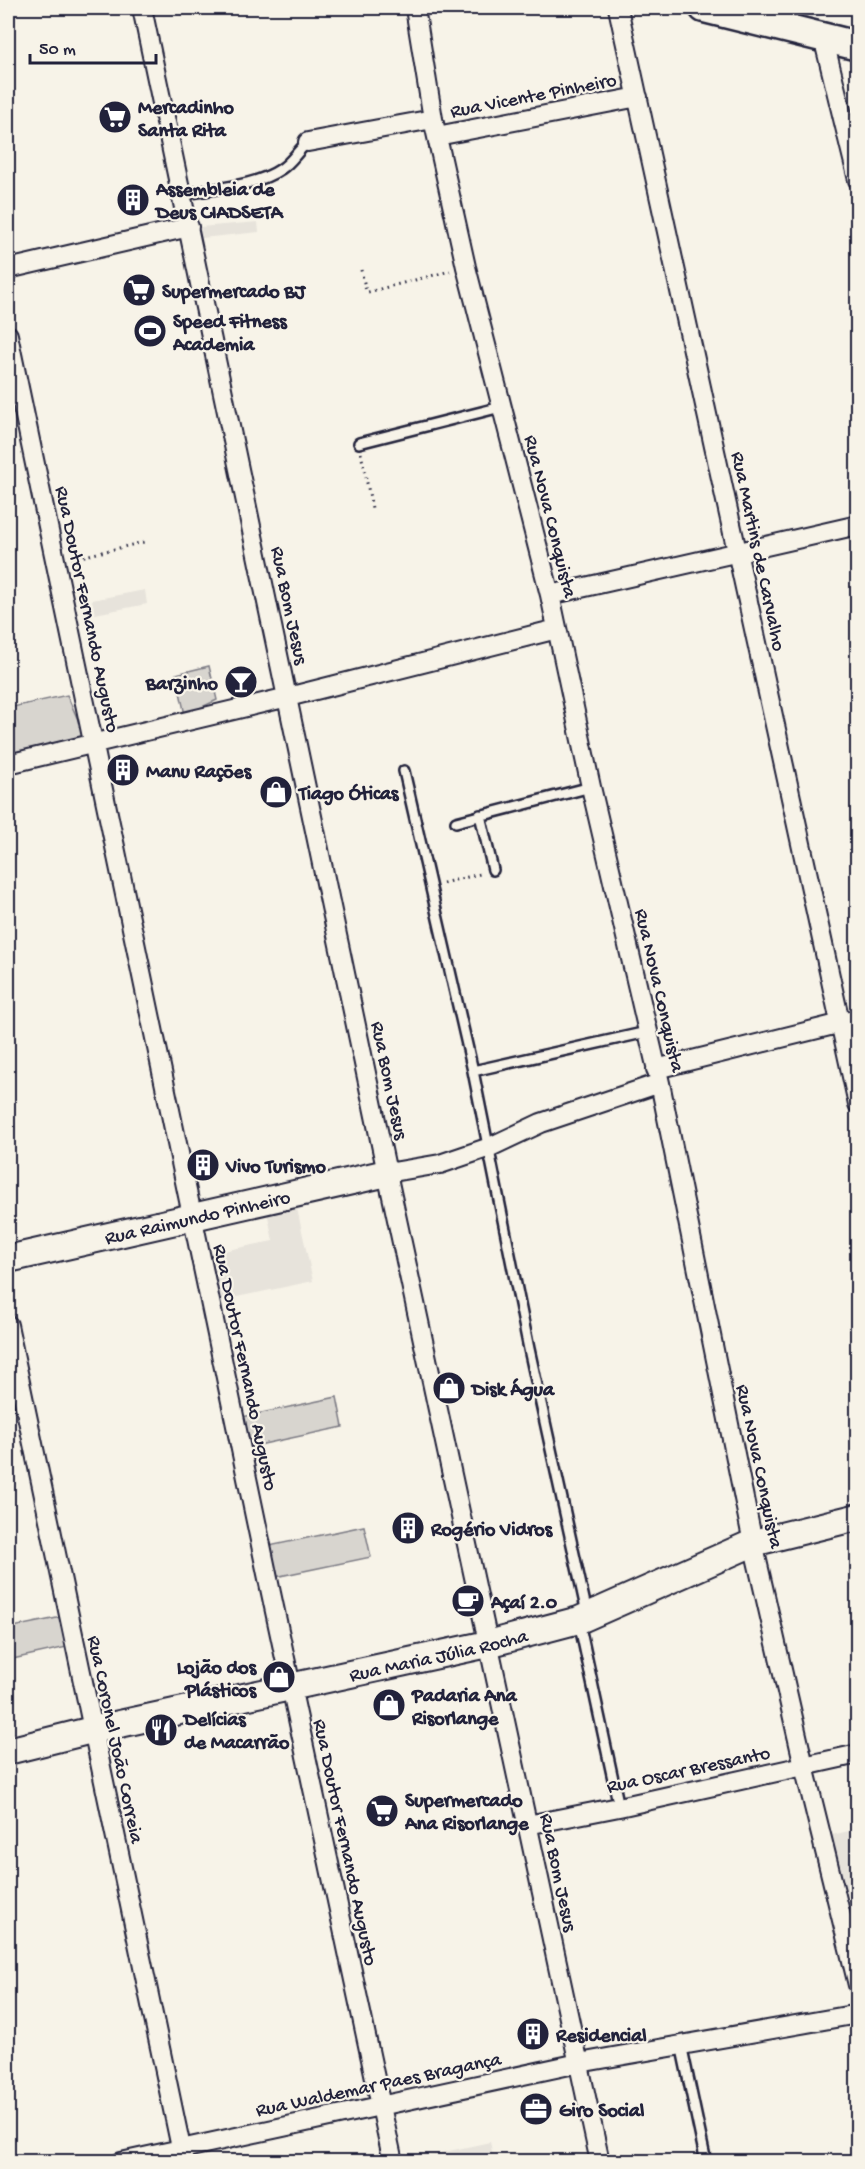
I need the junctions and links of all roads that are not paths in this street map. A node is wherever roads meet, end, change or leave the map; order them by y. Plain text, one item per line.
1 (142, 8) edge
2 (415, 8) edge
3 (618, 8) edge
4 (704, 8) edge
5 (823, 37) junction
6 (858, 46) edge
7 (638, 97) junction
8 (435, 127) junction
9 (308, 142) joint
10 (858, 180) edge
11 (181, 195) junction
12 (189, 227) junction
13 (8, 269) edge
14 (8, 335) edge
15 (501, 407) junction
16 (359, 443) road end
17 (858, 525) edge
18 (738, 552) junction
19 (550, 595) junction
20 (557, 628) junction
21 (288, 697) junction
22 (95, 744) junction
23 (8, 764) edge
24 (404, 771) dead end
25 (591, 787) junction
26 (480, 815) junction
27 (456, 822) dead end
28 (493, 870) road end
29 (849, 1021) edge
30 (647, 1032) junction
31 (473, 1071) junction
32 (658, 1076) junction
33 (858, 1104) edge
34 (490, 1147) junction
35 (387, 1173) junction
36 (193, 1217) junction
37 (8, 1259) edge
38 (8, 1325) edge
39 (858, 1516) edge
40 (753, 1544) junction
41 (583, 1618) junction
42 (488, 1644) junction
43 (291, 1688) junction
44 (92, 1730) junction
45 (8, 1751) edge
46 (858, 1754) edge
47 (804, 1766) junction
48 (619, 1807) junction
49 (527, 1825) junction
50 (858, 1985) edge
51 (858, 2014) edge
52 (681, 2044) junction
53 (579, 2063) junction
54 (380, 2105) junction
55 (183, 2155) edge
56 (121, 2162) edge
57 (393, 2162) edge
58 (600, 2162) edge
59 (706, 2162) edge

1 - 11 street, Rua Bom Jesus
2 - 8 street, Rua Nova Conquista
3 - 7 street, Rua Martins de Carvalho
4 - 5 main road
5 - 6 main road
5 - 10 street
7 - 8 street, Rua Vicente Pinheiro
7 - 18 street, Rua Martins de Carvalho
8 - 9 street, Rua Vicente Pinheiro
8 - 15 street, Rua Nova Conquista
9 - 11 lane
11 - 12 street, Rua Bom Jesus
12 - 13 street
12 - 21 street, Rua Bom Jesus
14 - 22 street, Rua Doutor Fernando Augusto
15 - 16 lane
15 - 19 street, Rua Nova Conquista
17 - 18 street
18 - 19 street
18 - 29 street, Rua Martins de Carvalho
19 - 20 street, Rua Nova Conquista
20 - 21 street
20 - 25 street, Rua Nova Conquista
21 - 22 street
21 - 35 street, Rua Bom Jesus
22 - 23 street
22 - 36 street, Rua Doutor Fernando Augusto
24 - 31 lane
25 - 26 lane
25 - 30 street, Rua Nova Conquista
26 - 27 lane
26 - 28 lane
29 - 32 street
29 - 33 street, Rua Martins de Carvalho
30 - 31 lane
30 - 32 street, Rua Nova Conquista
31 - 34 lane
32 - 34 street
32 - 40 street, Rua Nova Conquista
34 - 35 street
34 - 41 lane
35 - 36 street, Rua Raimundo Pinheiro
35 - 42 street, Rua Bom Jesus
36 - 37 street, Rua Raimundo Pinheiro
36 - 43 street, Rua Doutor Fernando Augusto
38 - 44 street, Rua Coronel João Correia
39 - 40 street, Rua Maria Júlia Rocha
40 - 41 street, Rua Maria Júlia Rocha
40 - 47 street, Rua Nova Conquista
41 - 42 street, Rua Maria Júlia Rocha
41 - 48 lane
42 - 43 street, Rua Maria Júlia Rocha
42 - 49 street, Rua Bom Jesus
43 - 44 street, Rua Maria Júlia Rocha
43 - 54 street, Rua Doutor Fernando Augusto
44 - 45 street, Rua Maria Júlia Rocha
44 - 55 street, Rua Coronel João Correia
46 - 47 street, Rua Oscar Bressanto
47 - 48 street, Rua Oscar Bressanto
47 - 50 street, Rua Nova Conquista
48 - 49 street, Rua Oscar Bressanto
49 - 53 street, Rua Bom Jesus
51 - 52 street, Rua Waldemar Paes Bragança
52 - 53 street, Rua Waldemar Paes Bragança
52 - 59 lane
53 - 54 street, Rua Waldemar Paes Bragança
53 - 58 street, Rua Bom Jesus
54 - 55 street, Rua Waldemar Paes Bragança
54 - 57 street, Rua Doutor Fernando Augusto
55 - 56 street, Rua Waldemar Paes Bragança

